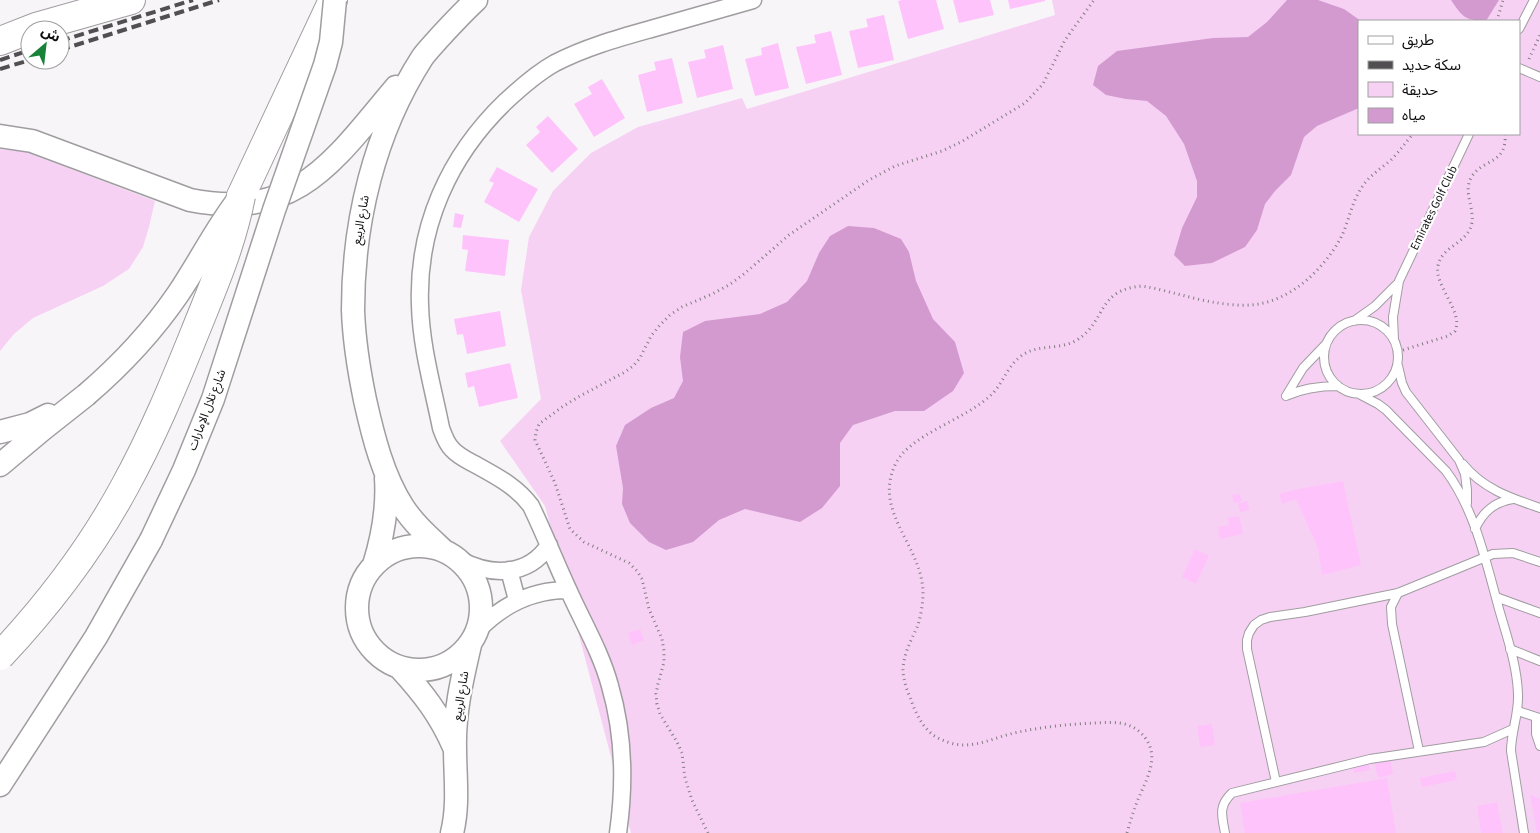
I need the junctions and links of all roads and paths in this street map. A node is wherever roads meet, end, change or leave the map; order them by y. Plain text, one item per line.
1 (131, 0) edge
2 (334, 0) edge
3 (476, 0) edge
4 (753, 0) edge
5 (1094, 0) edge
6 (1503, 0) edge
7 (1534, 0) edge
8 (1498, 20) edge
9 (1520, 27) edge
10 (0, 41) edge
11 (423, 56) junction
12 (1520, 68) edge
13 (1540, 77) edge
14 (1412, 135) edge
15 (1469, 135) edge
16 (1505, 135) edge
17 (0, 136) edge
18 (242, 196) junction
19 (1399, 281) junction
20 (1353, 321) junction
21 (1394, 340) junction
22 (1326, 344) junction
23 (1398, 352) junction
24 (1397, 363) junction
25 (1338, 386) junction
26 (1359, 394) junction
27 (86, 395) junction
28 (0, 432) edge
29 (1459, 460) junction
30 (0, 465) edge
31 (385, 469) junction
32 (1515, 499) junction
33 (1467, 505) junction
34 (1540, 508) edge
35 (1475, 530) junction
36 (549, 545) junction
37 (452, 555) junction
38 (1484, 557) junction
39 (1540, 562) edge
40 (374, 565) junction
41 (509, 570) junction
42 (568, 590) junction
43 (1398, 593) junction
44 (1496, 598) junction
45 (517, 600) junction
46 (1540, 613) edge
47 (475, 637) junction
48 (1510, 649) junction
49 (0, 656) edge
50 (1540, 661) edge
51 (400, 668) junction
52 (1518, 711) junction
53 (1538, 718) edge
54 (1513, 729) junction
55 (1540, 746) edge
56 (454, 748) junction
57 (1419, 751) junction
58 (1276, 782) junction
59 (0, 785) edge
60 (452, 833) edge
61 (618, 833) edge
62 (708, 833) edge
63 (1128, 833) edge
64 (1224, 833) edge
65 (1524, 833) edge

1 - 10 highway
2 - 18 highway
2 - 59 main road, شارع تلال الإمارات, bridge
3 - 11 main road, شارع الربيع
4 - 36 street
5 - 62 path
6 - 8 path
7 - 9 lane
11 - 17 main road
11 - 31 main road, شارع الربيع
12 - 13 lane
14 - 63 path
15 - 19 lane, Emirates Golf Club
16 - 23 path
18 - 27 main road, bridge
18 - 49 highway, bridge
19 - 20 lane
19 - 21 lane
20 - 21 lane
20 - 22 lane
21 - 23 lane
22 - 25 lane
22 - 25 lane
23 - 24 lane
24 - 26 lane
24 - 29 lane
25 - 26 lane
26 - 33 lane
27 - 28 main road
27 - 30 main road
29 - 32 lane
29 - 33 lane
31 - 37 main road, شارع الربيع
31 - 40 main road, شارع الربيع
32 - 34 lane
32 - 35 lane
33 - 35 lane
35 - 38 lane
36 - 41 street
36 - 42 street
37 - 40 main road
37 - 41 street
37 - 47 main road
38 - 39 lane
38 - 43 lane
38 - 44 lane
40 - 51 main road
41 - 45 street
42 - 45 street
42 - 61 street
43 - 57 lane
43 - 58 lane
44 - 46 lane
44 - 48 lane
45 - 47 street
47 - 51 main road
47 - 56 main road, شارع الربيع
48 - 50 lane
48 - 52 lane
51 - 56 main road, شارع الربيع
52 - 53 lane
52 - 54 lane
53 - 55 lane
54 - 57 lane
54 - 65 lane
56 - 60 main road, شارع الربيع
57 - 58 lane
58 - 64 lane

